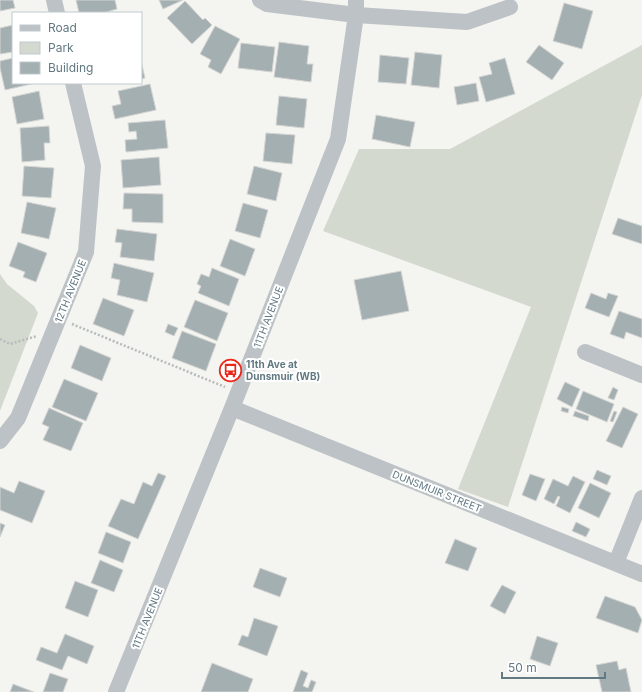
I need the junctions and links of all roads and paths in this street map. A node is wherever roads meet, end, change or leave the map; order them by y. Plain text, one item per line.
1 (54, 0) edge
2 (260, 0) edge
3 (510, 7) dead end
4 (356, 8) edge
5 (57, 12) edge
6 (73, 84) edge
7 (59, 318) junction
8 (0, 340) edge
9 (585, 352) dead end
10 (642, 375) edge
11 (238, 392) junction
12 (232, 408) junction
13 (0, 441) edge
14 (642, 498) edge
15 (616, 564) junction
16 (642, 574) edge
17 (116, 692) edge

1 - 5 street
2 - 4 street
3 - 4 street
4 - 11 street, 11TH AVENUE
6 - 7 street, 12TH AVENUE
7 - 8 path
7 - 11 path
7 - 13 street, 12TH AVENUE
9 - 10 street
11 - 12 street, 11TH AVENUE
12 - 15 street, DUNSMUIR STREET
12 - 17 street, 11TH AVENUE
14 - 15 street
15 - 16 street, DUNSMUIR STREET

